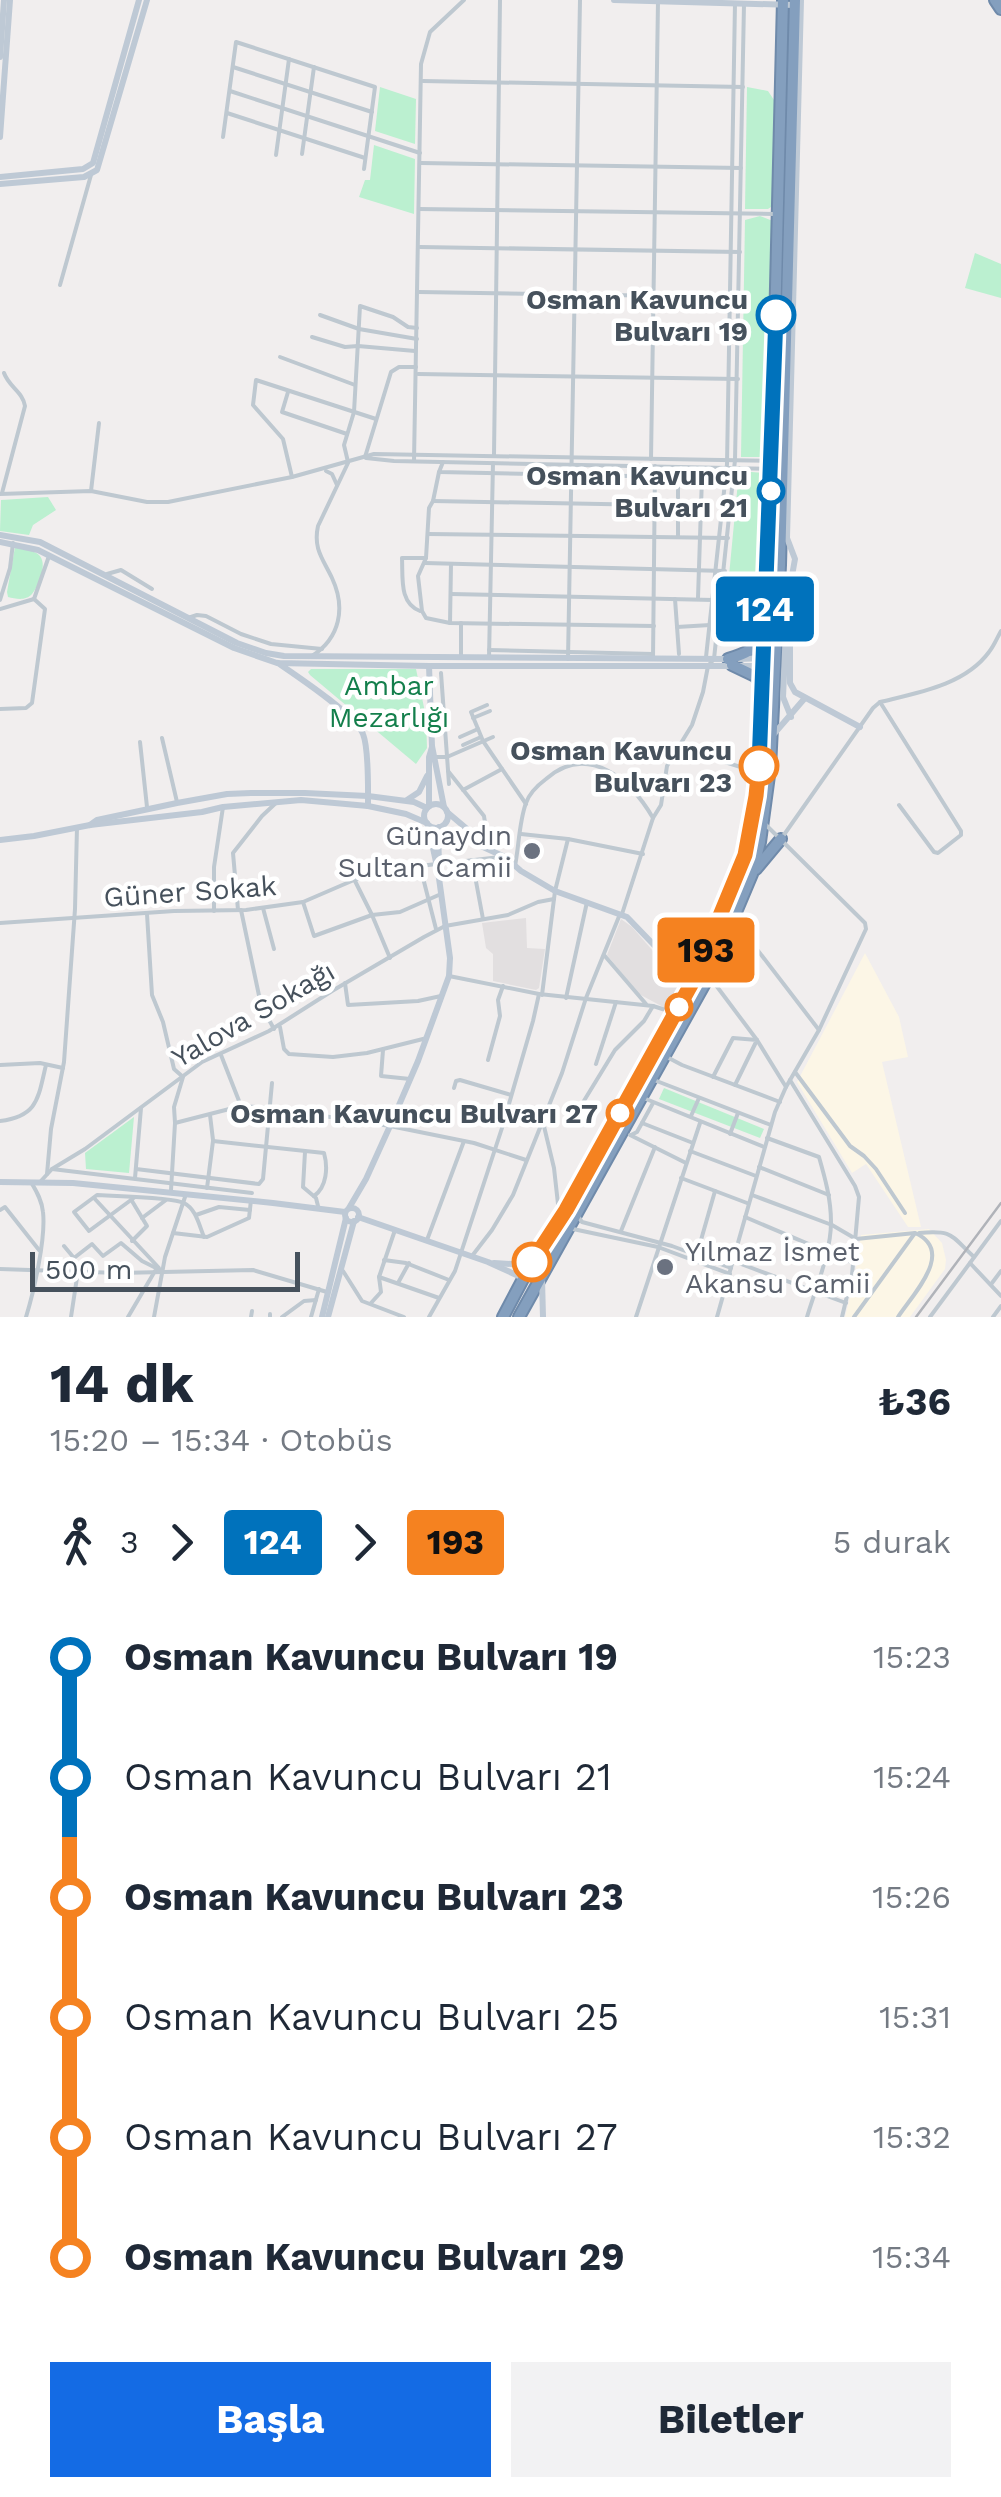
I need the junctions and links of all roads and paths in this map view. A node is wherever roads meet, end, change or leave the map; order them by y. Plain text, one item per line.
1 (7, 0) edge
2 (139, 0) edge
3 (146, 0) edge
4 (464, 0) edge
5 (500, 0) edge
6 (580, 0) edge
7 (614, 0) edge
8 (658, 0) edge
9 (995, 0) edge
10 (757, 2) edge
11 (791, 2) edge
12 (740, 3) junction
13 (1001, 9) edge
14 (0, 57) edge
15 (289, 59) junction
16 (232, 67) junction
17 (314, 67) junction
18 (421, 81) junction
19 (499, 83) junction
20 (286, 84) junction
21 (578, 84) junction
22 (657, 86) junction
23 (734, 87) junction
24 (743, 87) junction
25 (229, 91) junction
26 (310, 92) junction
27 (282, 108) junction
28 (372, 112) junction
29 (226, 113) junction
30 (307, 116) junction
31 (279, 130) junction
32 (368, 136) junction
33 (0, 137) edge
34 (223, 137) dead end
35 (304, 138) junction
36 (420, 153) junction
37 (276, 154) dead end
38 (302, 154) dead end
39 (366, 158) junction
40 (420, 163) junction
41 (498, 164) junction
42 (577, 166) junction
43 (656, 167) junction
44 (732, 168) junction
45 (741, 168) junction
46 (364, 170) dead end
47 (91, 175) junction
48 (0, 181) edge
49 (419, 208) junction
50 (497, 210) junction
51 (576, 211) junction
52 (655, 212) junction
53 (732, 214) junction
54 (741, 214) junction
55 (778, 214) junction
56 (418, 247) junction
57 (497, 248) junction
58 (576, 249) junction
59 (654, 250) junction
60 (731, 252) junction
61 (740, 252) junction
62 (60, 285) dead end
63 (418, 292) junction
64 (496, 293) junction
65 (575, 294) junction
66 (654, 296) junction
67 (730, 297) junction
68 (739, 297) junction
69 (320, 315) dead end
70 (417, 328) junction
71 (358, 329) junction
72 (312, 337) dead end
73 (417, 339) junction
74 (358, 346) junction
75 (416, 351) junction
76 (280, 357) dead end
77 (416, 370) junction
78 (4, 374) dead end
79 (495, 375) junction
80 (573, 376) junction
81 (652, 378) junction
82 (729, 379) junction
83 (738, 379) junction
84 (355, 386) junction
85 (288, 391) junction
86 (354, 412) junction
87 (376, 418) junction
88 (99, 423) dead end
89 (347, 434) junction
90 (364, 458) junction
91 (414, 458) junction
92 (494, 460) junction
93 (651, 460) junction
94 (728, 460) junction
95 (735, 460) junction
96 (572, 461) junction
97 (442, 462) junction
98 (348, 463) junction
99 (772, 465) junction
100 (655, 466) junction
101 (727, 467) junction
102 (735, 468) junction
103 (322, 469) junction
104 (439, 472) junction
105 (493, 473) junction
106 (572, 475) junction
107 (655, 476) junction
108 (292, 477) junction
109 (678, 477) junction
110 (702, 478) junction
111 (726, 478) junction
112 (337, 485) junction
113 (90, 491) junction
114 (1, 494) edge
115 (434, 501) junction
116 (492, 502) junction
117 (572, 504) junction
118 (654, 505) junction
119 (428, 534) junction
120 (491, 535) junction
121 (571, 536) junction
122 (654, 536) junction
123 (678, 537) junction
124 (700, 537) junction
125 (720, 537) junction
126 (0, 538) edge
127 (728, 538) junction
128 (13, 543) junction
129 (49, 555) junction
130 (425, 560) junction
131 (452, 564) junction
132 (491, 565) junction
133 (789, 565) junction
134 (570, 567) junction
135 (654, 569) junction
136 (698, 570) junction
137 (716, 570) junction
138 (724, 571) junction
139 (106, 575) junction
140 (152, 589) dead end
141 (451, 594) junction
142 (490, 595) junction
143 (570, 596) junction
144 (34, 598) junction
145 (654, 599) junction
146 (675, 599) junction
147 (0, 600) edge
148 (698, 600) junction
149 (712, 600) junction
150 (0, 609) edge
151 (422, 611) junction
152 (188, 618) junction
153 (787, 620) junction
154 (764, 622) junction
155 (450, 623) junction
156 (461, 623) junction
157 (489, 623) junction
158 (569, 625) junction
159 (710, 625) junction
160 (654, 626) junction
161 (677, 627) junction
162 (1001, 631) edge
163 (322, 649) junction
164 (489, 654) junction
165 (679, 654) dead end
166 (568, 656) junction
167 (653, 656) junction
168 (309, 657) junction
169 (462, 658) junction
170 (770, 661) junction
171 (277, 662) junction
172 (709, 662) junction
173 (730, 662) junction
174 (303, 664) junction
175 (429, 666) junction
176 (442, 673) dead end
177 (762, 686) junction
178 (805, 698) junction
179 (880, 702) junction
180 (0, 708) edge
181 (488, 708) dead end
182 (773, 712) junction
183 (791, 717) junction
184 (860, 727) junction
185 (478, 729) junction
186 (772, 736) junction
187 (460, 737) dead end
188 (493, 737) dead end
189 (162, 738) dead end
190 (482, 739) junction
191 (140, 742) dead end
192 (463, 744) dead end
193 (432, 746) junction
194 (679, 748) junction
195 (436, 757) junction
196 (447, 757) junction
197 (502, 769) junction
198 (747, 769) dead end
199 (429, 770) junction
200 (448, 770) junction
201 (449, 784) dead end
202 (463, 790) junction
203 (368, 801) junction
204 (406, 801) junction
205 (277, 802) junction
206 (177, 803) junction
207 (526, 804) junction
208 (899, 805) dead end
209 (428, 807) junction
210 (223, 808) junction
211 (148, 810) junction
212 (446, 810) junction
213 (653, 818) junction
214 (763, 822) junction
215 (428, 824) junction
216 (90, 825) junction
217 (77, 827) junction
218 (439, 827) junction
219 (521, 834) junction
220 (568, 838) junction
221 (781, 839) junction
222 (0, 840) edge
223 (488, 846) junction
224 (495, 852) junction
225 (643, 854) junction
226 (505, 856) junction
227 (472, 860) junction
228 (420, 866) junction
229 (438, 866) junction
230 (515, 866) junction
231 (752, 874) junction
232 (354, 880) junction
233 (440, 894) junction
234 (555, 895) junction
235 (428, 899) junction
236 (303, 902) junction
237 (587, 902) junction
238 (263, 908) junction
239 (214, 910) junction
240 (240, 910) junction
241 (146, 914) junction
242 (372, 914) junction
243 (621, 914) junction
244 (74, 918) junction
245 (482, 919) junction
246 (733, 919) junction
247 (0, 923) edge
248 (441, 928) junction
249 (274, 948) dead end
250 (604, 954) junction
251 (390, 958) junction
252 (449, 976) junction
253 (709, 976) junction
254 (693, 981) junction
255 (345, 983) junction
256 (503, 986) junction
257 (540, 994) junction
258 (443, 996) junction
259 (566, 998) junction
260 (586, 998) junction
261 (616, 1002) junction
262 (650, 1006) junction
263 (675, 1014) junction
264 (277, 1027) junction
265 (819, 1030) junction
266 (427, 1038) junction
267 (758, 1040) junction
268 (672, 1043) junction
269 (383, 1050) junction
270 (220, 1053) junction
271 (665, 1056) junction
272 (488, 1060) dead end
273 (46, 1064) junction
274 (596, 1064) dead end
275 (0, 1065) edge
276 (63, 1068) junction
277 (795, 1072) junction
278 (183, 1077) junction
279 (714, 1077) junction
280 (652, 1079) junction
281 (410, 1080) junction
282 (790, 1080) junction
283 (272, 1083) dead end
284 (735, 1085) junction
285 (786, 1087) junction
286 (454, 1088) dead end
287 (510, 1095) junction
288 (641, 1097) junction
289 (699, 1098) junction
290 (654, 1102) junction
291 (780, 1102) junction
292 (241, 1106) junction
293 (141, 1108) junction
294 (270, 1108) junction
295 (738, 1113) junction
296 (210, 1115) junction
297 (542, 1118) junction
298 (690, 1118) junction
299 (0, 1121) edge
300 (571, 1122) dead end
301 (176, 1123) junction
302 (642, 1123) junction
303 (700, 1123) junction
304 (390, 1126) junction
305 (771, 1126) junction
306 (626, 1134) junction
307 (730, 1134) junction
308 (766, 1138) junction
309 (213, 1141) junction
310 (464, 1141) junction
311 (693, 1143) junction
312 (655, 1147) junction
313 (764, 1147) junction
314 (266, 1148) junction
315 (494, 1150) junction
316 (690, 1151) junction
317 (305, 1152) junction
318 (526, 1160) junction
319 (686, 1163) junction
320 (758, 1167) junction
321 (136, 1169) junction
322 (52, 1170) junction
323 (47, 1174) junction
324 (172, 1174) junction
325 (756, 1176) junction
326 (208, 1178) junction
327 (681, 1178) junction
328 (135, 1180) junction
329 (0, 1182) edge
330 (36, 1182) junction
331 (207, 1188) junction
332 (715, 1191) junction
333 (169, 1192) junction
334 (751, 1194) junction
335 (829, 1195) junction
336 (314, 1196) junction
337 (93, 1197) junction
338 (251, 1197) junction
339 (184, 1198) junction
340 (133, 1199) junction
341 (749, 1204) junction
342 (318, 1208) junction
343 (0, 1210) edge
344 (250, 1210) junction
345 (571, 1212) junction
346 (905, 1213) dead end
347 (196, 1215) junction
348 (352, 1215) junction
349 (111, 1216) junction
350 (745, 1217) junction
351 (142, 1218) junction
352 (1001, 1221) edge
353 (832, 1225) junction
354 (395, 1230) junction
355 (569, 1230) junction
356 (621, 1232) junction
357 (172, 1233) junction
358 (915, 1233) junction
359 (204, 1236) junction
360 (856, 1239) junction
361 (426, 1240) junction
362 (132, 1241) junction
363 (659, 1245) junction
364 (64, 1246) dead end
365 (40, 1250) junction
366 (827, 1251) junction
367 (459, 1252) junction
368 (472, 1256) junction
369 (696, 1258) junction
370 (384, 1260) junction
371 (972, 1260) junction
372 (733, 1261) junction
373 (488, 1262) junction
374 (854, 1263) junction
375 (409, 1264) junction
376 (530, 1265) junction
377 (340, 1266) junction
378 (0, 1268) edge
379 (36, 1270) junction
380 (78, 1270) junction
381 (159, 1271) junction
382 (730, 1271) junction
383 (1001, 1271) edge
384 (379, 1277) junction
385 (523, 1278) junction
386 (541, 1279) junction
387 (450, 1280) junction
388 (398, 1284) junction
389 (990, 1285) junction
390 (318, 1289) junction
391 (328, 1292) junction
392 (814, 1292) junction
393 (1001, 1296) edge
394 (439, 1298) junction
395 (316, 1300) junction
396 (846, 1303) junction
397 (370, 1304) junction
398 (1001, 1306) edge
399 (289, 1314) edge
400 (26, 1317) edge
401 (71, 1317) edge
402 (128, 1317) edge
403 (154, 1317) edge
404 (282, 1317) edge
405 (311, 1317) edge
406 (325, 1317) edge
407 (404, 1317) edge
408 (429, 1317) edge
409 (502, 1317) edge
410 (519, 1317) edge
411 (543, 1317) edge
412 (636, 1317) edge
413 (717, 1317) edge
414 (807, 1317) edge
415 (842, 1317) edge
416 (854, 1317) edge
417 (898, 1317) edge
418 (930, 1317) edge
419 (993, 1317) edge

1 - 14 street
1 - 33 street
2 - 48 street
3 - 47 street
4 - 18 street
5 - 19 street
6 - 21 street
7 - 8 street
8 - 12 street
8 - 22 street
9 - 13 highway
10 - 11 street
10 - 12 street
11 - 55 highway
11 - 133 highway
12 - 23 street
12 - 24 street
15 - 16 street
15 - 17 street
15 - 20 street
16 - 20 street
16 - 25 street
17 - 26 street
17 - 28 street
18 - 19 street
18 - 36 street
19 - 21 street
19 - 41 street
20 - 26 street
20 - 27 street
21 - 22 street
21 - 42 street
22 - 23 street
22 - 43 street
23 - 24 street
23 - 44 street
24 - 45 street
25 - 27 street
25 - 29 street
26 - 28 street
26 - 30 street
27 - 30 street
27 - 31 street
28 - 32 street
29 - 31 street
29 - 34 street
30 - 32 street
30 - 35 street
31 - 35 street
31 - 37 street
32 - 36 street
32 - 39 street
35 - 38 street
35 - 39 street
36 - 40 street
39 - 46 street
40 - 41 street
40 - 49 street
41 - 42 street
41 - 50 street
42 - 43 street
42 - 51 street
43 - 44 street
43 - 52 street
44 - 45 street
44 - 53 street
45 - 54 street
47 - 48 street
47 - 62 street
49 - 50 street
49 - 56 street
50 - 51 street
50 - 57 street
51 - 52 street
51 - 58 street
52 - 53 street
52 - 59 street
53 - 54 street
53 - 60 street
54 - 55 street
54 - 61 street
55 - 99 highway
56 - 57 street
56 - 63 street
57 - 58 street
57 - 64 street
58 - 59 street
58 - 65 street
59 - 60 street
59 - 66 street
60 - 61 street
60 - 67 street
61 - 68 street
63 - 64 street
63 - 70 street
64 - 65 street
64 - 79 street
65 - 66 street
65 - 80 street
66 - 67 street
66 - 81 street
67 - 68 street
67 - 82 street
68 - 83 street
69 - 71 street
70 - 71 street
70 - 73 street
71 - 73 street
71 - 74 street
72 - 74 street
73 - 75 street
74 - 75 street
74 - 84 street
75 - 77 street
76 - 84 street
77 - 79 street
77 - 87 street
77 - 91 street
78 - 114 street
79 - 80 street
79 - 92 street
80 - 81 street
80 - 96 street
81 - 82 street
81 - 93 street
82 - 83 street
82 - 94 street
83 - 95 street
84 - 86 street
85 - 86 street
85 - 89 street
85 - 108 street
86 - 87 street
86 - 89 street
87 - 90 street
88 - 113 street
89 - 98 street
90 - 91 street
90 - 98 street
91 - 92 street
91 - 97 street
92 - 96 street
92 - 97 street
92 - 105 street
93 - 94 street
93 - 96 street
94 - 95 street
94 - 101 street
95 - 99 street
95 - 102 street
96 - 100 street
96 - 106 street
97 - 104 street
98 - 103 street
98 - 112 street
99 - 102 street
99 - 154 highway
100 - 101 street
100 - 107 street
101 - 102 street
101 - 111 street
102 - 127 street
103 - 108 street
103 - 112 street
104 - 105 street
104 - 115 street
105 - 106 street
105 - 116 street
106 - 107 street
106 - 117 street
107 - 109 street
107 - 118 street
108 - 113 street
109 - 110 street
109 - 123 street
110 - 111 street
110 - 124 street
111 - 125 street
112 - 163 street
113 - 114 street
115 - 116 street
115 - 119 street
116 - 117 street
116 - 120 street
117 - 118 street
117 - 121 street
118 - 122 street
119 - 120 street
119 - 130 street
120 - 121 street
120 - 132 street
121 - 122 street
121 - 134 street
122 - 123 street
122 - 135 street
123 - 124 street
124 - 125 street
124 - 136 street
125 - 127 street
125 - 137 street
126 - 128 street
126 - 139 street
127 - 138 street
128 - 129 street
128 - 147 street
129 - 144 street
129 - 171 street
130 - 131 street
130 - 151 street
130 - 151 street
131 - 132 street
131 - 141 street
132 - 134 street
132 - 142 street
133 - 153 street
133 - 170 highway
134 - 135 street
134 - 143 street
135 - 136 street
135 - 145 street
136 - 137 street
136 - 148 street
137 - 138 street
137 - 149 street
138 - 172 street
139 - 140 street
139 - 152 street
141 - 142 street
141 - 155 street
142 - 143 street
142 - 157 street
143 - 145 street
143 - 158 street
144 - 150 street
144 - 180 street
145 - 146 street
145 - 160 street
146 - 148 street
146 - 161 street
148 - 149 street
149 - 159 street
151 - 155 street
152 - 163 street
152 - 168 street
153 - 178 street
153 - 183 street
154 - 170 highway
154 - 173 highway
155 - 156 street
156 - 157 street
156 - 169 street
157 - 158 street
157 - 164 street
158 - 160 street
158 - 166 street
159 - 161 street
159 - 172 street
160 - 167 street
161 - 165 street
162 - 179 street
163 - 168 street
164 - 166 street
164 - 169 street
166 - 167 street
167 - 172 street
168 - 169 street
168 - 174 street
170 - 173 street
170 - 177 highway
170 - 182 highway
171 - 174 street
171 - 203 street
172 - 173 street
172 - 175 street
172 - 194 street
173 - 177 highway
174 - 175 street
175 - 193 street
176 - 196 street
177 - 254 highway
178 - 183 street
178 - 184 street
179 - 184 street
179 - 208 street
181 - 185 street
182 - 183 street
182 - 186 highway
183 - 186 street
184 - 221 street
185 - 187 street
185 - 190 street
186 - 214 highway
188 - 190 street
189 - 206 street
190 - 192 street
190 - 196 street
190 - 197 street
191 - 211 street
193 - 195 street
193 - 199 street
194 - 198 street
194 - 213 street
195 - 196 street
195 - 212 street
196 - 200 street
197 - 202 street
197 - 207 street
199 - 204 street
199 - 209 street
200 - 201 street
200 - 202 street
202 - 223 street
203 - 204 street
203 - 205 street
203 - 206 street
203 - 215 street
204 - 209 street
205 - 210 street
205 - 240 street
206 - 211 street
207 - 213 street
207 - 219 street
209 - 212 street
209 - 215 street
210 - 216 street
210 - 239 street
211 - 216 street
212 - 218 street
212 - 223 street
213 - 225 street
214 - 221 street
214 - 231 highway
215 - 218 street
215 - 229 street
216 - 217 street
217 - 222 street
217 - 244 street
218 - 224 street
218 - 229 street
219 - 220 street
219 - 230 street
220 - 225 street
220 - 234 street
221 - 231 highway
221 - 265 street
223 - 224 street
224 - 226 street
225 - 243 street
226 - 227 street, Güner Sokak
226 - 230 street
227 - 229 street, Güner Sokak
227 - 245 street
228 - 229 street, Güner Sokak
228 - 232 street, Güner Sokak
228 - 235 street
229 - 233 street
230 - 234 street
231 - 246 highway
232 - 236 street, Güner Sokak
232 - 242 street
233 - 235 street
233 - 248 street
234 - 237 street
234 - 245 street
234 - 257 street
235 - 242 street
235 - 248 street
236 - 238 street, Güner Sokak
236 - 242 street
237 - 243 street
237 - 259 street
238 - 240 street, Güner Sokak
238 - 249 street
239 - 240 street, Güner Sokak
239 - 241 street, Güner Sokak
240 - 264 street
241 - 244 street, Güner Sokak
241 - 278 street
242 - 251 street
243 - 250 street
243 - 254 street
244 - 247 street, Güner Sokak
244 - 276 street
245 - 248 street
246 - 253 highway
246 - 265 street
248 - 251 street, Yalova Sokağı
248 - 252 street
250 - 260 street
250 - 262 street
251 - 255 street, Yalova Sokağı
252 - 256 street
252 - 258 street
253 - 267 street
253 - 268 highway
254 - 263 highway
254 - 268 highway
255 - 258 street
255 - 264 street, Yalova Sokağı
256 - 257 street
256 - 272 street
257 - 259 street
257 - 287 street
258 - 266 street
259 - 260 street
260 - 261 street
260 - 297 street
261 - 262 street
261 - 274 street
262 - 263 street
262 - 300 street
263 - 345 highway
264 - 269 street
264 - 270 street, Yalova Sokağı
265 - 277 street
266 - 269 street
266 - 281 street
267 - 279 street
267 - 284 street
267 - 285 street
268 - 271 highway
269 - 281 street
270 - 278 street, Yalova Sokağı
270 - 292 street
271 - 279 street
271 - 280 highway
273 - 275 street
273 - 276 street
273 - 299 street
276 - 323 street
277 - 282 street
277 - 346 street
278 - 293 street, Yalova Sokağı
278 - 301 street
279 - 284 street
280 - 288 highway
280 - 289 street
281 - 304 street
282 - 285 street
282 - 360 street
283 - 294 street
284 - 291 street
285 - 291 street
286 - 287 street
287 - 315 street
288 - 290 street
288 - 306 highway
289 - 295 street
289 - 298 street
290 - 298 street
290 - 302 street
291 - 305 street
292 - 294 street
292 - 296 street
293 - 321 street
293 - 322 street, Yalova Sokağı
294 - 304 street
294 - 314 street
295 - 305 street
295 - 307 street
296 - 301 street
296 - 309 street
297 - 318 street
297 - 345 street
298 - 303 street
301 - 324 street
302 - 306 street
302 - 311 street
303 - 307 street
303 - 311 street
304 - 310 street
304 - 348 street
305 - 308 street
306 - 312 street
306 - 345 highway
307 - 313 street
308 - 313 street
308 - 335 street
309 - 314 street
309 - 326 street
310 - 315 street
310 - 361 street
311 - 316 street
312 - 319 street
312 - 356 street
313 - 320 street
314 - 317 street
314 - 326 street
315 - 318 street
315 - 367 street
316 - 319 street
316 - 325 street
317 - 336 street
317 - 336 street
318 - 368 street
319 - 327 street
320 - 325 street
320 - 335 street
321 - 324 street
321 - 328 street
322 - 323 street, Yalova Sokağı
322 - 328 street
323 - 330 street, Yalova Sokağı
324 - 326 street
324 - 333 street
325 - 334 street
326 - 331 street
327 - 332 street
327 - 363 street
328 - 333 street
329 - 330 street
330 - 333 street
330 - 365 street
331 - 333 street
331 - 338 street
332 - 341 street
332 - 369 street
333 - 339 street
333 - 340 street
333 - 351 street
334 - 341 street
334 - 353 street
335 - 353 street
336 - 342 street
337 - 340 street
337 - 349 street
337 - 349 street
338 - 339 street
338 - 342 street
338 - 344 street
339 - 347 street
339 - 357 street
340 - 349 street
340 - 351 street
341 - 350 street
342 - 348 street
343 - 365 street
344 - 347 street
344 - 359 street
345 - 355 highway
345 - 356 street
345 - 376 highway
347 - 359 street
348 - 354 street
348 - 377 street
348 - 391 street
349 - 362 street
350 - 366 street
350 - 372 street
351 - 362 street
352 - 371 street
353 - 360 street
353 - 366 street
354 - 361 street
354 - 370 street
355 - 363 street
355 - 386 highway
356 - 363 street
357 - 359 street
357 - 381 street
358 - 360 street
358 - 371 street
358 - 416 street
358 - 417 street
360 - 374 street
361 - 367 street
362 - 381 street
363 - 369 street
363 - 412 street
364 - 381 street
365 - 379 street
366 - 374 street
366 - 392 street
367 - 368 street
367 - 387 street
368 - 373 street
369 - 382 street
370 - 375 street
370 - 384 street
371 - 389 street
371 - 418 street
372 - 382 street
372 - 392 street
373 - 376 street
373 - 385 street
374 - 396 street
375 - 387 street
375 - 388 street
376 - 385 highway
376 - 386 highway
377 - 397 street
377 - 406 street
378 - 379 street
379 - 380 street
379 - 400 street
380 - 381 street
380 - 401 street
381 - 390 street
381 - 402 street
381 - 403 street
382 - 413 street
383 - 389 street
384 - 388 street
384 - 397 street
385 - 386 highway
385 - 409 highway
386 - 410 highway
386 - 411 street
387 - 394 street
388 - 394 street
389 - 393 street
390 - 391 street
390 - 395 street
391 - 406 street
392 - 396 street
392 - 414 street
394 - 408 street
395 - 399 street
395 - 405 street
396 - 415 street
397 - 407 street
398 - 419 street
399 - 404 street

